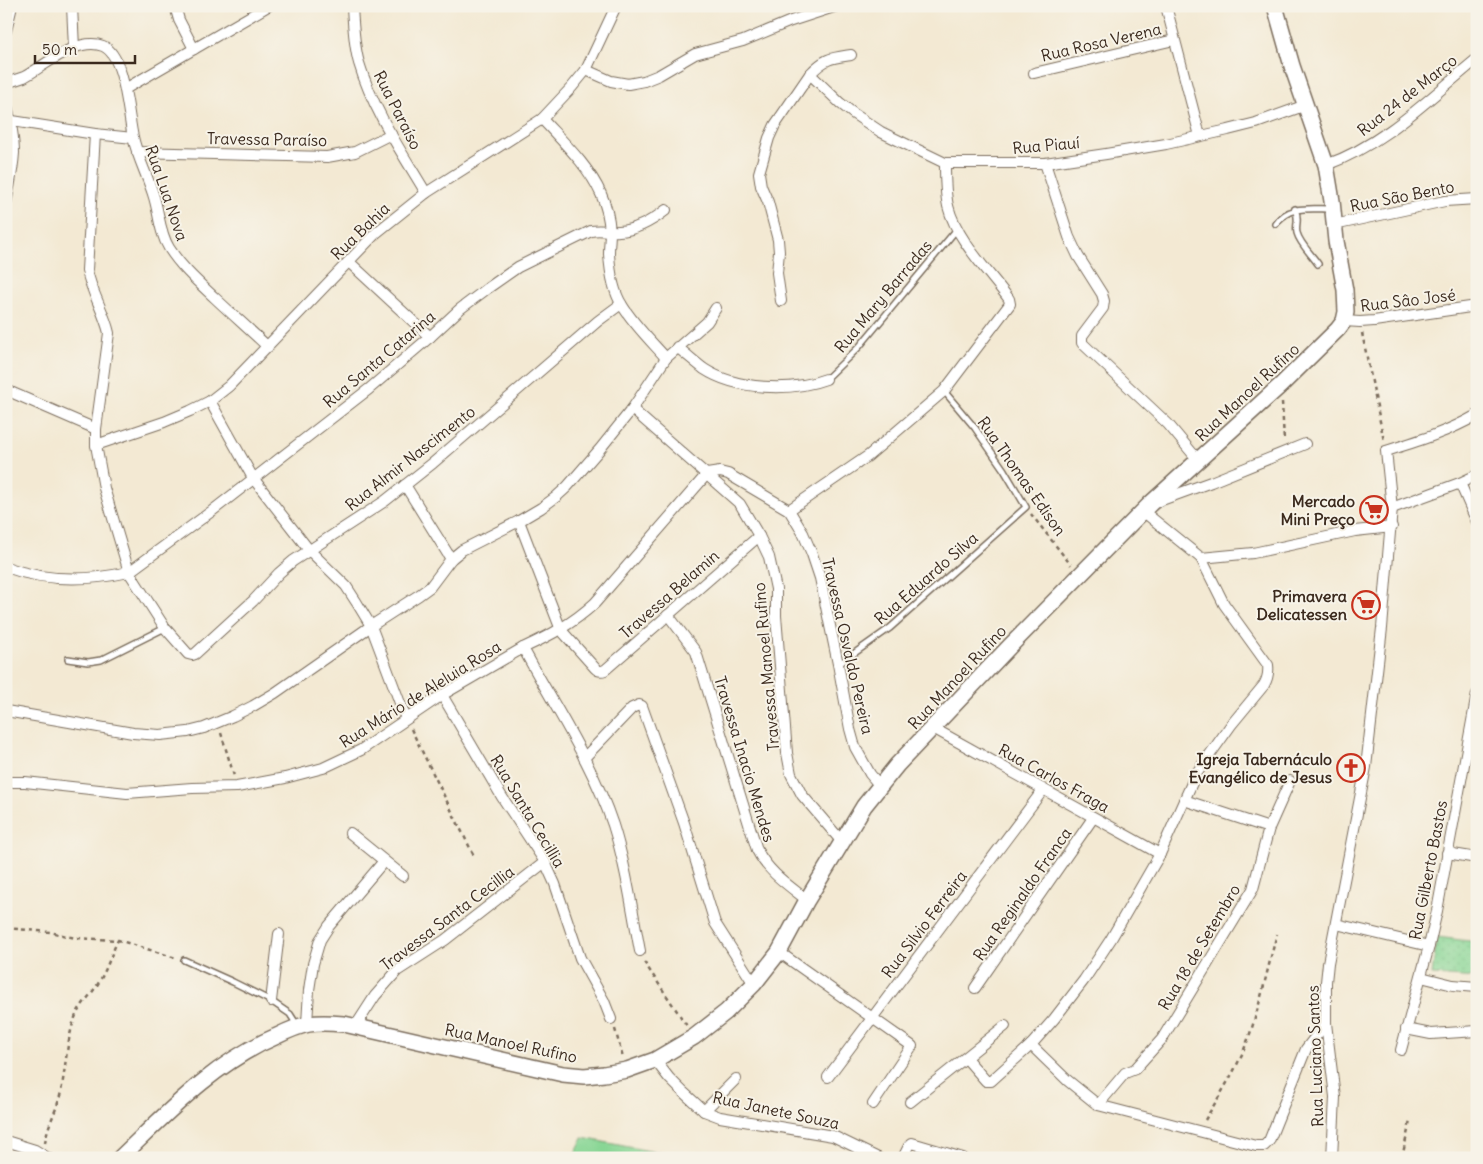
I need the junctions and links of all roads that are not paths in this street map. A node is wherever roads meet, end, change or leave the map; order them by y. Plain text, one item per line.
1 (12, 6) edge
2 (72, 6) edge
3 (175, 6) edge
4 (268, 6) edge
5 (352, 6) edge
6 (616, 6) edge
7 (837, 6) edge
8 (1166, 6) edge
9 (1275, 6) edge
10 (821, 8) edge
11 (6, 31) edge
12 (1174, 40) junction
13 (74, 48) junction
14 (194, 49) junction
15 (851, 56) dead end
16 (1477, 59) edge
17 (586, 70) junction
18 (1034, 73) dead end
19 (810, 74) junction
20 (6, 83) edge
21 (124, 89) junction
22 (6, 102) edge
23 (1306, 105) junction
24 (542, 119) junction
25 (8, 120) edge
26 (95, 134) junction
27 (391, 134) junction
28 (1200, 136) junction
29 (133, 138) junction
30 (137, 152) junction
31 (945, 163) junction
32 (1045, 163) junction
33 (1326, 165) junction
34 (426, 193) junction
35 (1477, 199) edge
36 (6, 204) edge
37 (1295, 209) junction
38 (1333, 209) junction
39 (666, 210) dead end
40 (1276, 224) dead end
41 (1334, 225) junction
42 (957, 228) junction
43 (610, 231) junction
44 (349, 262) junction
45 (1318, 264) dead end
46 (781, 301) dead end
47 (621, 304) junction
48 (1477, 306) edge
49 (716, 308) dead end
50 (1344, 321) junction
51 (430, 337) junction
52 (268, 347) junction
53 (677, 347) junction
54 (666, 358) junction
55 (826, 379) joint
56 (6, 390) edge
57 (944, 391) junction
58 (210, 401) junction
59 (632, 409) junction
60 (1477, 415) edge
61 (96, 429) junction
62 (1305, 444) dead end
63 (96, 445) junction
64 (1198, 460) junction
65 (707, 474) junction
66 (1477, 475) edge
67 (252, 478) junction
68 (1460, 483) junction
69 (405, 485) junction
70 (1026, 507) joint
71 (1147, 508) junction
72 (1392, 508) junction
73 (789, 510) junction
74 (519, 521) junction
75 (1477, 522) edge
76 (1392, 527) junction
77 (759, 536) junction
78 (309, 550) junction
79 (1201, 558) junction
80 (451, 559) junction
81 (6, 567) edge
82 (129, 572) junction
83 (668, 615) junction
84 (371, 626) junction
85 (165, 628) junction
86 (561, 630) junction
87 (523, 648) junction
88 (68, 659) dead end
89 (838, 664) junction
90 (1477, 694) edge
91 (442, 695) junction
92 (6, 711) edge
93 (406, 719) junction
94 (933, 728) junction
95 (584, 758) junction
96 (1290, 781) dead end
97 (6, 782) edge
98 (880, 786) junction
99 (1044, 790) junction
100 (1184, 800) junction
101 (1093, 818) junction
102 (1269, 828) junction
103 (350, 833) dead end
104 (842, 843) junction
105 (1447, 853) junction
106 (1160, 854) junction
107 (1477, 858) edge
108 (384, 861) junction
109 (545, 862) junction
110 (403, 876) dead end
111 (807, 900) junction
112 (1336, 924) junction
113 (279, 934) dead end
114 (1430, 946) junction
115 (640, 952) road end
116 (779, 952) junction
117 (184, 960) road end
118 (1421, 977) junction
119 (754, 984) junction
120 (1477, 987) edge
121 (975, 988) dead end
122 (271, 1001) junction
123 (873, 1017) junction
124 (610, 1019) road end
125 (1326, 1023) junction
126 (302, 1025) junction
127 (1005, 1026) dead end
128 (355, 1027) junction
129 (1406, 1029) junction
130 (1477, 1031) edge
131 (1031, 1045) junction
132 (1401, 1050) dead end
133 (966, 1058) junction
134 (655, 1060) junction
135 (828, 1077) dead end
136 (736, 1079) dead end
137 (910, 1102) dead end
138 (873, 1104) dead end
139 (1098, 1105) junction
140 (704, 1111) junction
141 (6, 1141) edge
142 (46, 1156) edge
143 (120, 1158) edge
144 (878, 1158) edge
145 (903, 1158) edge
146 (963, 1158) edge
147 (1332, 1158) edge

1 - 11 street
2 - 13 street
3 - 14 street
4 - 14 street
5 - 27 street, Rua Paraíso
6 - 17 street, Rua Bahia
7 - 10 street
8 - 12 street
9 - 23 main road
10 - 17 street
12 - 18 street, Rua Rosa Verena
12 - 28 street
13 - 20 street
13 - 21 street, Rua Lua Nova
14 - 21 street
15 - 19 street
16 - 33 street, Rua 24 de Março
17 - 24 street, Rua Bahia
19 - 31 street, Rua Piauí
19 - 46 street
21 - 29 street, Rua Lua Nova
22 - 25 street
23 - 28 street, Rua Piauí
23 - 33 main road
24 - 34 street, Rua Bahia
24 - 43 street
25 - 26 street
25 - 36 street
26 - 29 street
26 - 61 street
27 - 30 street, Travessa Paraíso
27 - 34 street, Rua Paraíso
28 - 32 street, Rua Piauí
29 - 30 street, Rua Lua Nova
30 - 52 street, Rua Lua Nova
31 - 32 street, Rua Piauí
31 - 42 street
32 - 64 street
33 - 38 main road
34 - 44 street, Rua Bahia
35 - 41 street, Rua São Bento
37 - 38 lane
37 - 40 lane
37 - 45 lane
38 - 41 main road
39 - 43 street, Rua Santa Catarina
41 - 50 main road
42 - 55 lane, Rua Mary Barradas
42 - 57 street
43 - 47 street
43 - 51 street, Rua Santa Catarina
44 - 51 street
44 - 52 street, Rua Bahia
47 - 54 street
47 - 69 street, Rua Almir Nascimento
48 - 50 street, Rua Sâo José
49 - 53 street
50 - 64 main road, Rua Manoel Rufino
51 - 67 street, Rua Santa Catarina
52 - 58 street, Rua Bahia
53 - 54 street
53 - 55 street
54 - 59 street
56 - 61 street
57 - 70 lane, Rua Thomas Edison
57 - 73 street
58 - 63 street, Rua Bahia
58 - 67 street
59 - 65 street, Travessa Manoel Rufino
59 - 74 street
60 - 72 street, Rua Luciano Santos
61 - 63 street
62 - 71 street
63 - 82 street
64 - 71 main road, Rua Manoel Rufino
65 - 73 street
65 - 77 street, Travessa Manoel Rufino
65 - 86 street, Rua Mário de Aleluia Rosa
66 - 68 street
67 - 78 street
67 - 82 street, Rua Santa Catarina
68 - 72 street
68 - 75 street
69 - 78 street, Rua Almir Nascimento
69 - 80 street
70 - 89 lane, Rua Eduardo Silva
71 - 79 street
71 - 94 main road, Rua Manoel Rufino
72 - 76 street, Rua Luciano Santos
73 - 89 street, Travessa Osvaldo Pereira
74 - 80 street
74 - 86 street
76 - 79 street
76 - 112 street, Rua Luciano Santos
77 - 83 street, Travessa Belamin
77 - 104 street, Travessa Manoel Rufino
78 - 84 street
78 - 85 street, Rua Almir Nascimento
79 - 100 street
80 - 84 street
81 - 82 street
82 - 85 street
83 - 86 street, Travessa Belamin
83 - 111 street, Travessa Inacio Mendes
84 - 92 street
84 - 93 street
85 - 88 lane
86 - 87 street, Rua Mário de Aleluia Rosa
87 - 91 street, Rua Mário de Aleluia Rosa
87 - 95 street
89 - 98 street, Travessa Osvaldo Pereira
90 - 105 street, Rua Gilberto Bastos
91 - 93 street, Rua Mário de Aleluia Rosa
91 - 109 street, Rua Santa Cecillia
93 - 97 street, Rua Mário de Aleluia Rosa
94 - 98 main road, Rua Manoel Rufino
94 - 99 street, Rua Carlos Fraga
95 - 115 street
95 - 119 street
96 - 102 street, Rua 18 de Setembro
98 - 104 main road, Rua Manoel Rufino
99 - 101 street, Rua Carlos Fraga
99 - 123 street, Rua Silvio Ferreira
100 - 102 street
100 - 106 street
101 - 106 street, Rua Carlos Fraga
101 - 121 street, Rua Reginaldo Franca
102 - 139 street, Rua 18 de Setembro
103 - 108 street
104 - 111 main road, Rua Manoel Rufino
105 - 107 street
105 - 114 street, Rua Gilberto Bastos
106 - 131 street
108 - 110 street
108 - 126 street
109 - 124 street, Rua Santa Cecillia
109 - 128 street, Travessa Santa Cecillia
111 - 116 main road, Rua Manoel Rufino
112 - 114 street
112 - 125 street, Rua Luciano Santos
113 - 122 street
114 - 118 street, Rua Gilberto Bastos
116 - 119 main road, Rua Manoel Rufino
116 - 123 street
117 - 122 lane
118 - 120 street
118 - 129 street, Rua Gilberto Bastos
119 - 134 main road, Rua Manoel Rufino
122 - 126 lane
123 - 135 street, Rua Silvio Ferreira
123 - 138 street
125 - 139 street
125 - 147 street, Rua Luciano Santos
126 - 128 main road, Rua Manoel Rufino
126 - 143 main road
127 - 133 street
128 - 134 main road, Rua Manoel Rufino
129 - 130 street
129 - 132 street, Rua Gilberto Bastos
131 - 133 street
131 - 139 street
133 - 137 street
134 - 140 street, Rua Janete Souza
136 - 140 street
140 - 144 street, Rua Janete Souza
141 - 142 street
145 - 146 street

